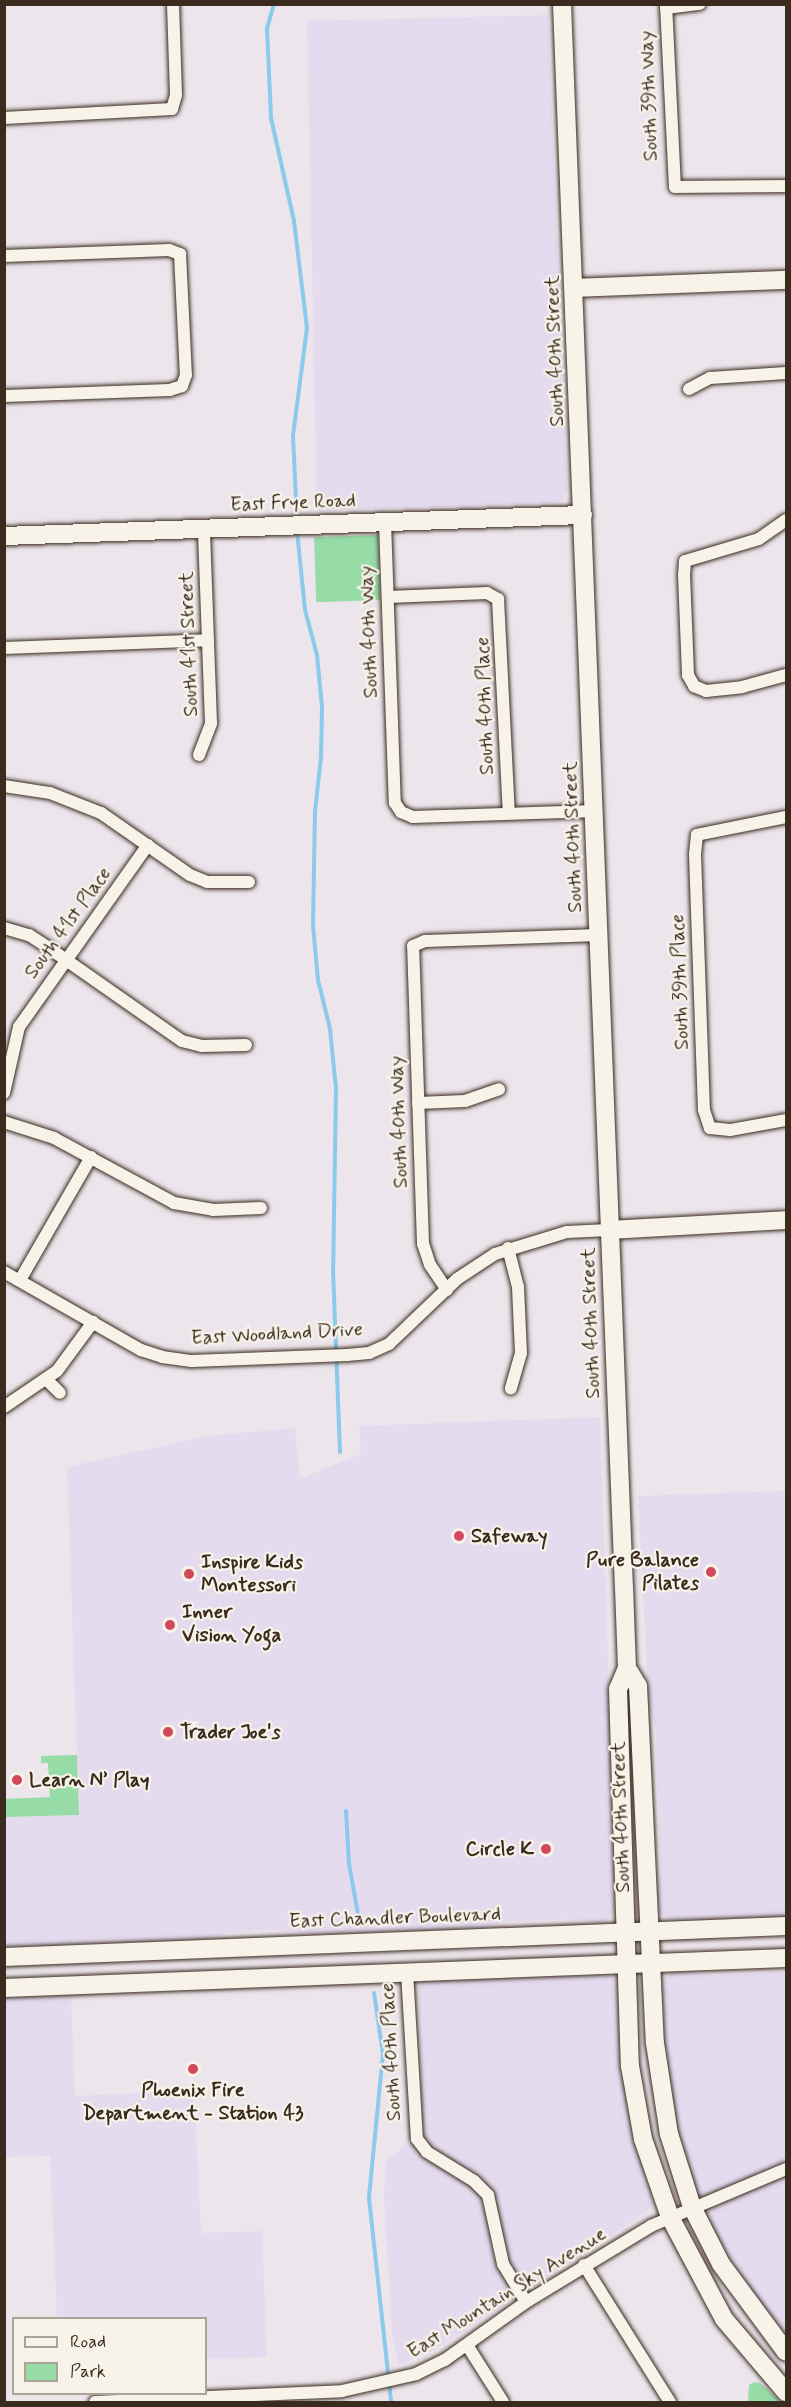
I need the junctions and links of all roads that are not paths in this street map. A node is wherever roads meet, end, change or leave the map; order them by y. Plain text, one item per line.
1 (173, 4) edge
2 (562, 4) edge
3 (700, 4) edge
4 (666, 6) edge
5 (4, 117) edge
6 (786, 186) edge
7 (4, 256) edge
8 (786, 280) edge
9 (575, 288) junction
10 (786, 373) edge
11 (689, 389) dead end
12 (4, 396) edge
13 (583, 515) junction
14 (786, 520) edge
15 (385, 522) junction
16 (204, 528) junction
17 (4, 536) edge
18 (388, 597) junction
19 (208, 640) junction
20 (4, 648) edge
21 (786, 675) edge
22 (199, 755) dead end
23 (4, 786) edge
24 (595, 811) junction
25 (509, 813) junction
26 (786, 817) edge
27 (148, 845) junction
28 (249, 882) dead end
29 (4, 928) edge
30 (599, 935) junction
31 (66, 960) junction
32 (246, 1045) dead end
33 (499, 1089) dead end
34 (4, 1093) edge
35 (418, 1103) junction
36 (786, 1120) edge
37 (4, 1122) edge
38 (91, 1157) junction
39 (261, 1208) dead end
40 (786, 1220) edge
41 (609, 1230) junction
42 (508, 1248) junction
43 (4, 1272) edge
44 (20, 1280) junction
45 (447, 1290) junction
46 (93, 1322) junction
47 (47, 1380) junction
48 (511, 1389) dead end
49 (60, 1393) dead end
50 (4, 1407) edge
51 (627, 1668) junction
52 (786, 1926) edge
53 (649, 1931) junction
54 (624, 1932) junction
55 (332, 1944) junction
56 (218, 1948) junction
57 (4, 1958) edge
58 (786, 1959) edge
59 (650, 1963) junction
60 (625, 1964) junction
61 (406, 1972) junction
62 (332, 1975) junction
63 (217, 1980) junction
64 (4, 1989) edge
65 (786, 2169) edge
66 (682, 2212) junction
67 (584, 2265) junction
68 (526, 2302) junction
69 (467, 2345) junction
70 (786, 2352) edge
71 (786, 2392) edge
72 (240, 2399) edge
73 (95, 2403) edge
74 (503, 2403) edge
75 (670, 2403) edge

1 - 5 street
2 - 9 main road, South 40th Street
3 - 4 street
4 - 6 street, South 39th Way
7 - 12 street
8 - 9 main road
9 - 13 main road, South 40th Street
10 - 11 street
13 - 15 main road, East Frye Road
13 - 24 main road, South 40th Street
14 - 21 street
15 - 16 main road, East Frye Road
15 - 18 street, South 40th Way
16 - 17 main road, East Frye Road
16 - 19 street, South 41st Street
18 - 25 street, South 40th Place
18 - 25 street, South 40th Way
19 - 20 street
19 - 22 street, South 41st Street
23 - 27 street
24 - 25 street
24 - 30 main road, South 40th Street
26 - 36 street, South 39th Place
27 - 28 street
27 - 31 street, South 41st Place
29 - 31 street
30 - 35 street, South 40th Way
30 - 41 main road, South 40th Street
31 - 32 street
31 - 34 street, South 41st Place
33 - 35 street
35 - 45 street, South 40th Way
37 - 38 street
38 - 39 street
38 - 44 street
40 - 41 main road, East Woodland Drive
41 - 42 street, East Woodland Drive
41 - 51 main road, South 40th Street
42 - 45 street, East Woodland Drive
42 - 48 street
43 - 44 street, East Woodland Drive
44 - 46 street, East Woodland Drive
45 - 46 street, East Woodland Drive
46 - 47 street
47 - 49 street
47 - 50 street
51 - 53 main road, South 40th Street
51 - 54 main road, South 40th Street
52 - 53 main road, East Chandler Boulevard
53 - 54 main road, East Chandler Boulevard
53 - 59 main road, South 40th Street
54 - 55 main road, East Chandler Boulevard
54 - 60 main road, South 40th Street
55 - 56 main road, East Chandler Boulevard
55 - 62 main road
56 - 57 main road, East Chandler Boulevard
56 - 63 main road
58 - 59 main road
59 - 60 main road
59 - 66 main road, South 40th Street
60 - 61 main road
60 - 66 main road, South 40th Street
61 - 62 main road
61 - 68 street, South 40th Place
62 - 63 main road
63 - 64 main road
65 - 66 street, East Mountain Sky Avenue
66 - 67 street, East Mountain Sky Avenue
66 - 70 main road
66 - 71 main road
67 - 68 street, East Mountain Sky Avenue
67 - 75 street
68 - 69 street, East Mountain Sky Avenue
69 - 72 street, East Mountain Sky Avenue
69 - 74 street
72 - 73 street, East Mountain Sky Avenue

